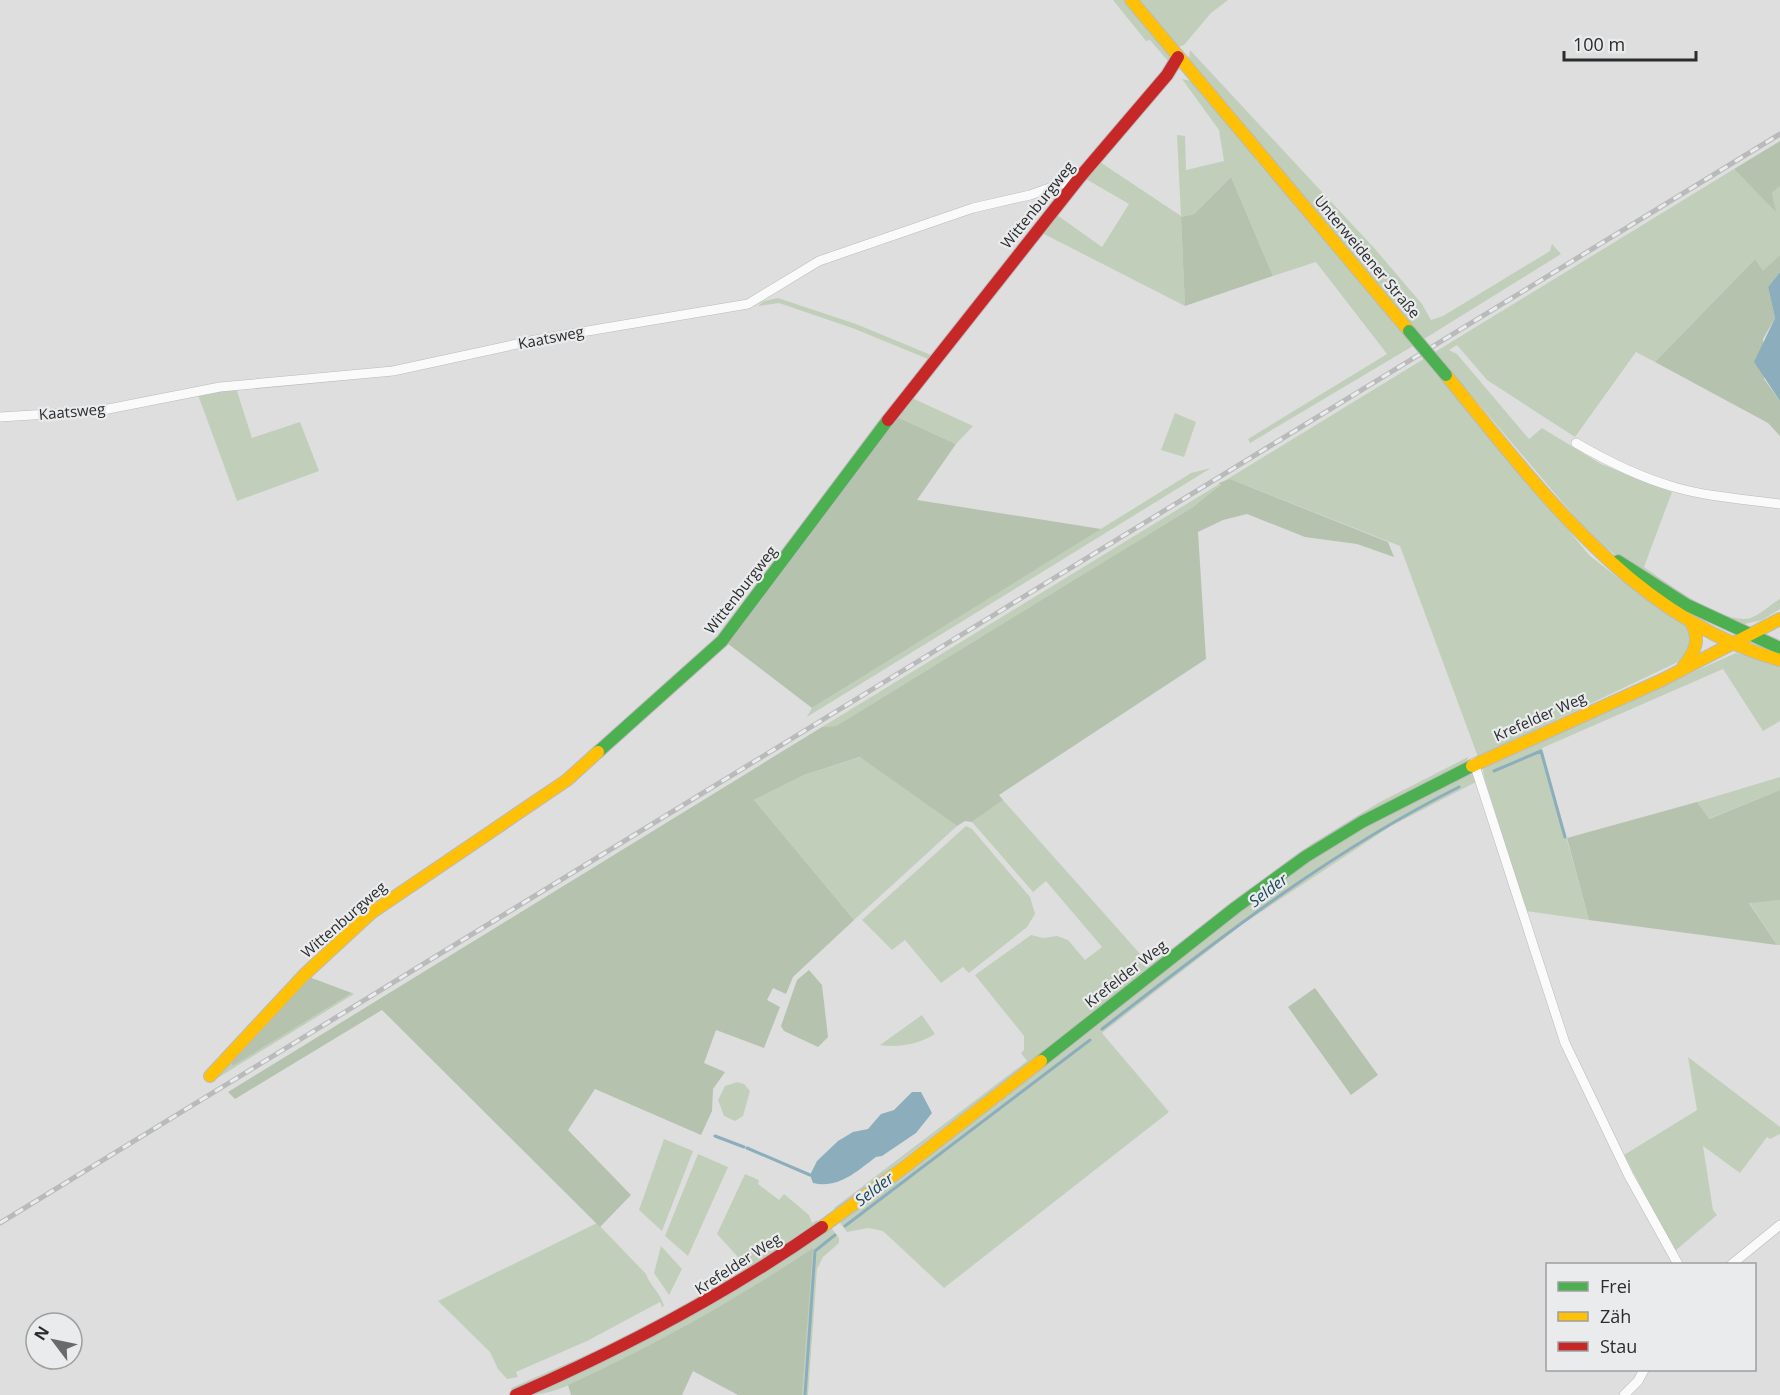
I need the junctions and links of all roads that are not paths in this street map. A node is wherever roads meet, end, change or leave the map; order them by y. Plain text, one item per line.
1 (1131, 0) edge
2 (1178, 57) junction
3 (1080, 177) junction
4 (0, 417) edge
5 (1576, 443) dead end
6 (1780, 504) edge
7 (1581, 533) junction
8 (1780, 619) edge
9 (1691, 621) junction
10 (1749, 636) junction
11 (1736, 643) junction
12 (1780, 648) edge
13 (1780, 660) edge
14 (1680, 670) junction
15 (1474, 764) junction
16 (210, 1076) dead end
17 (1780, 1225) edge
18 (1677, 1263) edge
19 (1733, 1263) edge
20 (1643, 1371) edge
21 (516, 1395) edge
22 (1624, 1395) edge

1 - 2 street, Unterweidener Straße
2 - 3 street, Wittenburgweg
2 - 7 street, Unterweidener Straße, bridge
3 - 4 street, Kaatsweg
3 - 16 street, Wittenburgweg
5 - 6 street
7 - 9 street, Unterweidener Straße
7 - 10 street, Unterweidener Straße
8 - 10 street, Krefelder Weg
9 - 11 street, Unterweidener Straße
9 - 14 street
10 - 11 street, Krefelder Weg
10 - 12 street, Unterweidener Straße
11 - 13 street, Unterweidener Straße
11 - 14 street, Krefelder Weg
14 - 15 street, Krefelder Weg
15 - 18 street
15 - 21 street, Krefelder Weg
17 - 19 street
20 - 22 street

